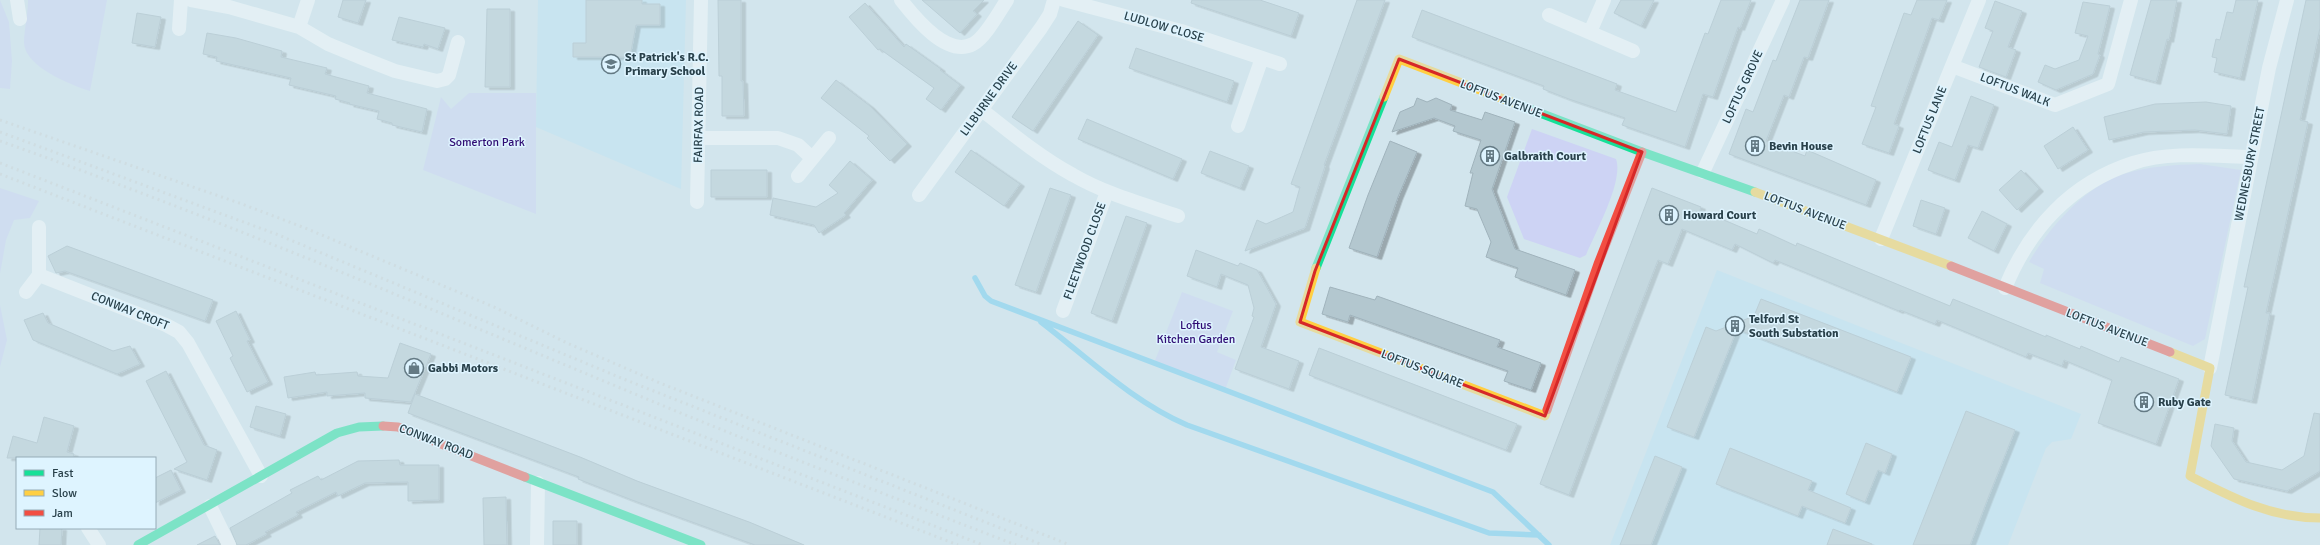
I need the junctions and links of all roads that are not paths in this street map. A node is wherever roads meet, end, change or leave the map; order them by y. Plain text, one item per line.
1 (17, 0) edge
2 (181, 0) edge
3 (191, 0) edge
4 (308, 0) edge
5 (701, 0) edge
6 (901, 0) edge
7 (1007, 0) edge
8 (1054, 0) edge
9 (1064, 0) edge
10 (1604, 0) edge
11 (1979, 0) edge
12 (2131, 0) edge
13 (2287, 0) edge
14 (1783, 1) edge
15 (1550, 15) dead end
16 (20, 19) dead end
17 (299, 26) junction
18 (179, 29) dead end
19 (1590, 32) junction
20 (458, 42) dead end
21 (1632, 51) dead end
22 (1262, 58) junction
23 (1399, 59) joint
24 (1280, 64) dead end
25 (1952, 66) junction
26 (982, 110) junction
27 (1238, 126) dead end
28 (699, 138) junction
29 (829, 138) dead end
30 (1642, 152) junction
31 (2251, 157) junction
32 (812, 158) junction
33 (1703, 172) junction
34 (798, 176) dead end
35 (1107, 192) junction
36 (919, 195) dead end
37 (697, 202) dead end
38 (1178, 216) dead end
39 (39, 227) dead end
40 (1881, 239) junction
41 (39, 275) junction
42 (2005, 288) junction
43 (26, 292) dead end
44 (1063, 311) dead end
45 (2210, 368) junction
46 (261, 476) junction
47 (538, 483) junction
48 (210, 506) junction
49 (2320, 518) edge
50 (89, 529) edge
51 (99, 545) edge
52 (138, 545) edge
53 (229, 545) edge
54 (537, 545) edge
55 (701, 545) edge

1 - 16 street
2 - 18 street
3 - 17 street
4 - 17 street
5 - 28 street, FAIRFAX ROAD
6 - 7 street
8 - 26 street, LILBURNE DRIVE
9 - 22 street, LUDLOW CLOSE
10 - 19 street
11 - 25 street, LOFTUS LANE
12 - 25 street, LOFTUS WALK
13 - 31 street, WEDNESBURY STREET
14 - 33 street, LOFTUS GROVE
15 - 19 street
17 - 20 street
19 - 21 street
22 - 24 street, LUDLOW CLOSE
22 - 27 street
23 - 30 street, LOFTUS AVENUE
23 - 30 street, LOFTUS SQUARE
25 - 40 street, LOFTUS LANE
26 - 35 street, FLEETWOOD CLOSE
26 - 36 street, LILBURNE DRIVE
28 - 32 street
28 - 37 street, FAIRFAX ROAD
29 - 32 street
30 - 33 street, LOFTUS AVENUE
31 - 42 street
31 - 45 street, WEDNESBURY STREET
32 - 34 street
33 - 40 street, LOFTUS AVENUE
35 - 38 street, FLEETWOOD CLOSE
35 - 44 street, FLEETWOOD CLOSE
39 - 41 street
40 - 42 street, LOFTUS AVENUE
41 - 43 street
41 - 46 street, CONWAY CROFT
42 - 45 street, LOFTUS AVENUE
45 - 49 street
46 - 47 street, CONWAY ROAD
46 - 48 street, CONWAY ROAD
47 - 54 street
47 - 55 street, CONWAY ROAD
48 - 52 street, CONWAY ROAD
48 - 53 street
50 - 51 street

